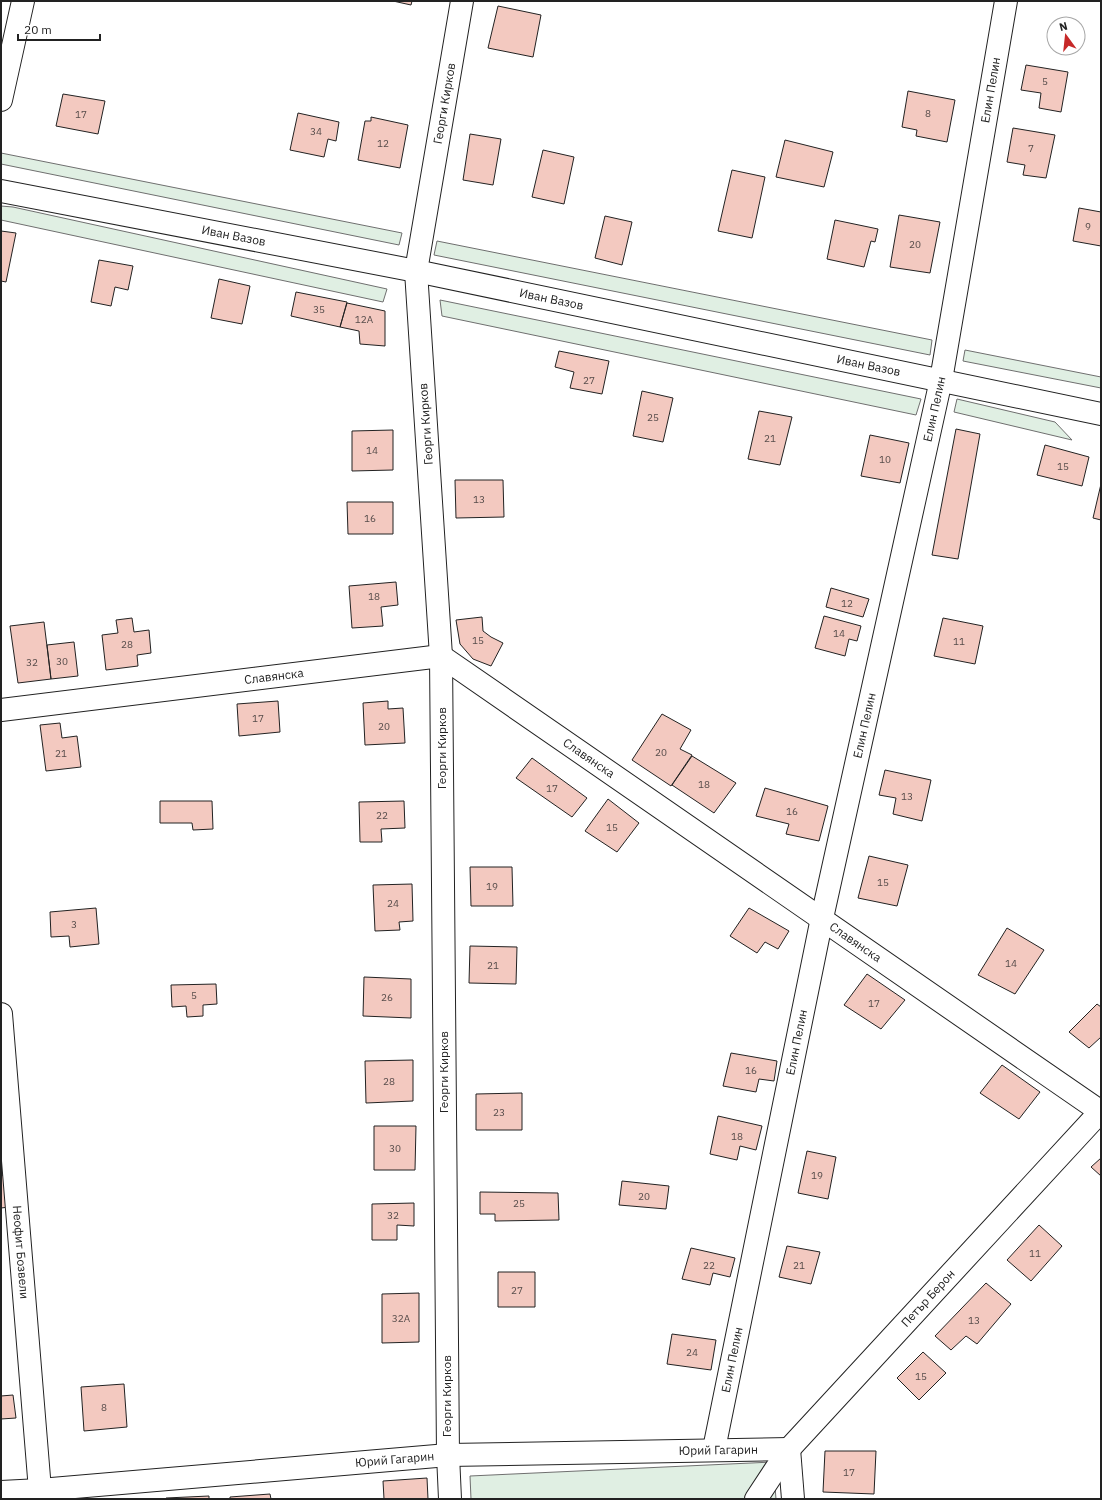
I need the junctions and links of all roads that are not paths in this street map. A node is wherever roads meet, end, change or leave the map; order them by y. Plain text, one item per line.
1 (23, 1) edge
2 (462, 1) edge
3 (1006, 1) edge
4 (1, 100) edge
5 (1, 191) edge
6 (416, 271) junction
7 (941, 380) junction
8 (1101, 414) edge
9 (441, 656) junction
10 (1, 710) edge
11 (822, 918) junction
12 (1, 1014) edge
13 (1101, 1111) edge
14 (789, 1449) junction
15 (714, 1450) junction
16 (448, 1455) junction
17 (40, 1490) junction
18 (1, 1492) edge
19 (450, 1499) edge
20 (756, 1499) edge
21 (793, 1499) edge

1 - 4 street
2 - 6 street, Георги Кирков
3 - 7 street, Елин Пелин
5 - 6 street, Иван Вазов
6 - 7 street, Иван Вазов
6 - 9 street, Георги Кирков
7 - 8 street, Иван Вазов
7 - 11 street, Елин Пелин
9 - 10 street, Славянска
9 - 11 street, Славянска
9 - 16 street, Георги Кирков
11 - 13 street, Славянска
11 - 15 street, Елин Пелин
12 - 17 street, Неофит Бозвели
13 - 14 street, Петър Берон
14 - 15 street, Юрий Гагарин
14 - 20 street, Петър Берон
14 - 21 street
15 - 16 street, Юрий Гагарин
16 - 17 street, Юрий Гагарин
16 - 19 street, Георги Кирков
17 - 18 street, Юрий Гагарин

